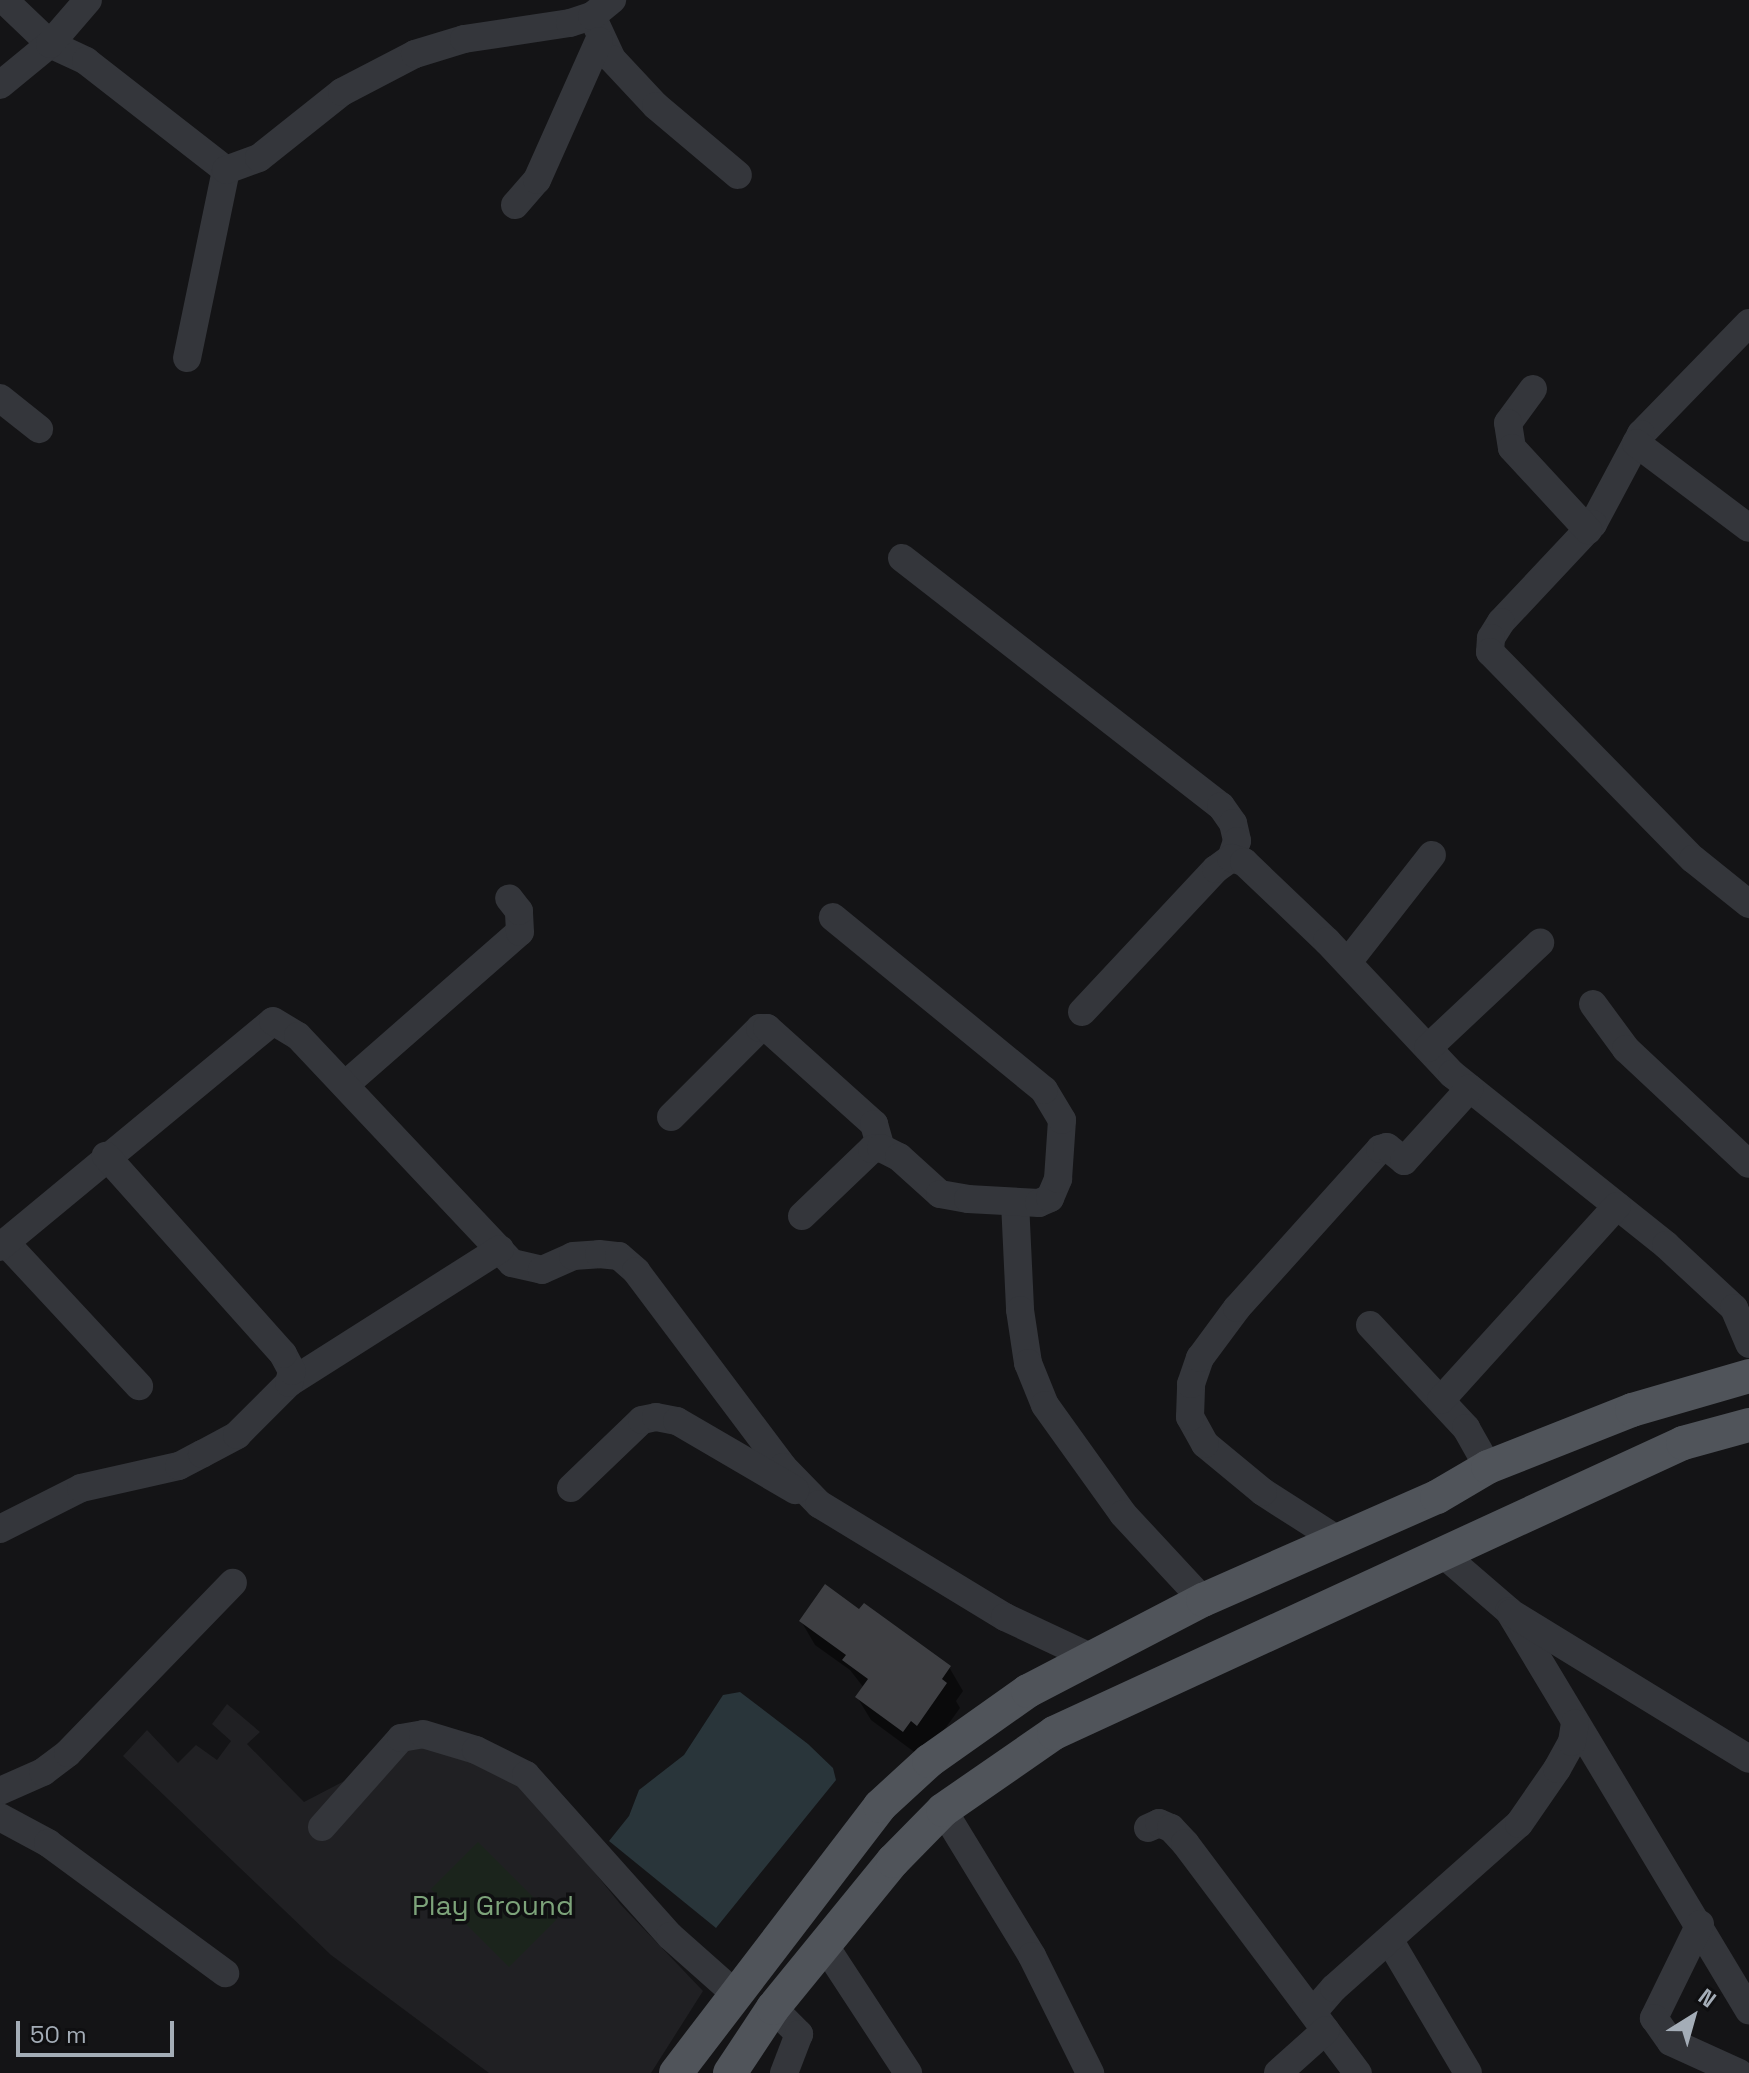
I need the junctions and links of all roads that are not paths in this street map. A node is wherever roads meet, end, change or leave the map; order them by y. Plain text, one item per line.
1 (4, 0) edge
2 (88, 0) edge
3 (601, 19) edge
4 (50, 44) junction
5 (0, 85) edge
6 (226, 170) junction
7 (738, 175) dead end
8 (515, 205) dead end
9 (1749, 323) edge
10 (187, 358) dead end
11 (1533, 389) dead end
12 (0, 398) edge
13 (39, 429) dead end
14 (1636, 443) junction
15 (1749, 528) edge
16 (1588, 530) junction
17 (902, 558) dead end
18 (1432, 855) dead end
19 (1231, 858) junction
20 (509, 898) dead end
21 (1749, 904) edge
22 (833, 917) dead end
23 (1540, 943) dead end
24 (1348, 962) junction
25 (1593, 1004) dead end
26 (1082, 1012) dead end
27 (1428, 1048) junction
28 (345, 1085) junction
29 (1470, 1088) junction
30 (671, 1117) dead end
31 (881, 1148) junction
32 (106, 1156) junction
33 (1749, 1164) edge
34 (1015, 1202) junction
35 (1617, 1206) junction
36 (802, 1216) dead end
37 (3, 1244) edge
38 (500, 1249) junction
39 (1370, 1325) dead end
40 (1749, 1344) edge
41 (1749, 1376) edge
42 (289, 1383) junction
43 (139, 1386) dead end
44 (1441, 1400) junction
45 (1749, 1425) edge
46 (1488, 1467) junction
47 (571, 1488) dead end
48 (819, 1504) junction
49 (0, 1529) edge
50 (1338, 1540) junction
51 (1443, 1554) junction
52 (233, 1583) dead end
53 (1203, 1600) junction
54 (1509, 1611) junction
55 (1090, 1657) junction
56 (1575, 1723) junction
57 (1749, 1759) edge
58 (0, 1791) edge
59 (943, 1810) junction
60 (0, 1817) edge
61 (322, 1827) dead end
62 (1148, 1828) dead end
63 (1700, 1924) junction
64 (1390, 1941) junction
65 (825, 1946) junction
66 (225, 1973) dead end
67 (733, 1992) junction
68 (773, 2008) junction
69 (1749, 2011) edge
70 (1320, 2021) junction
71 (676, 2073) edge
72 (730, 2073) edge
73 (784, 2073) edge
74 (908, 2073) edge
75 (1090, 2073) edge
76 (1278, 2073) edge
77 (1358, 2073) edge
78 (1468, 2073) edge
79 (1739, 2073) edge

1 - 4 street
2 - 4 street
3 - 6 street
3 - 7 street
3 - 8 street
4 - 5 street
4 - 6 street
6 - 10 street
9 - 14 street
11 - 16 street
12 - 13 street
14 - 15 street
14 - 16 street
16 - 21 street
17 - 19 street
18 - 24 street
19 - 24 street
19 - 26 street
20 - 28 street
22 - 34 street
23 - 27 street
24 - 27 street
25 - 33 street
27 - 29 street
28 - 32 street
28 - 38 street
29 - 35 street
29 - 50 street
30 - 31 street
31 - 34 street
31 - 36 street
32 - 37 street
32 - 42 street
34 - 53 street
35 - 40 street
35 - 44 street
37 - 43 street
38 - 42 street
38 - 48 street
39 - 44 street
41 - 46 main road
42 - 49 street
44 - 46 street
45 - 51 main road
46 - 50 main road
47 - 48 street
48 - 55 street
50 - 53 main road
51 - 54 street
51 - 59 main road
52 - 58 street
53 - 55 main road
54 - 56 street
54 - 57 street
55 - 67 main road
56 - 63 street
56 - 64 street
59 - 65 main road
59 - 75 street
60 - 66 street
61 - 67 street
62 - 70 street
63 - 69 street
63 - 79 street
64 - 70 street
64 - 78 street
65 - 68 main road
65 - 74 street
67 - 71 main road
68 - 72 main road
68 - 73 street
70 - 76 street
70 - 77 street

